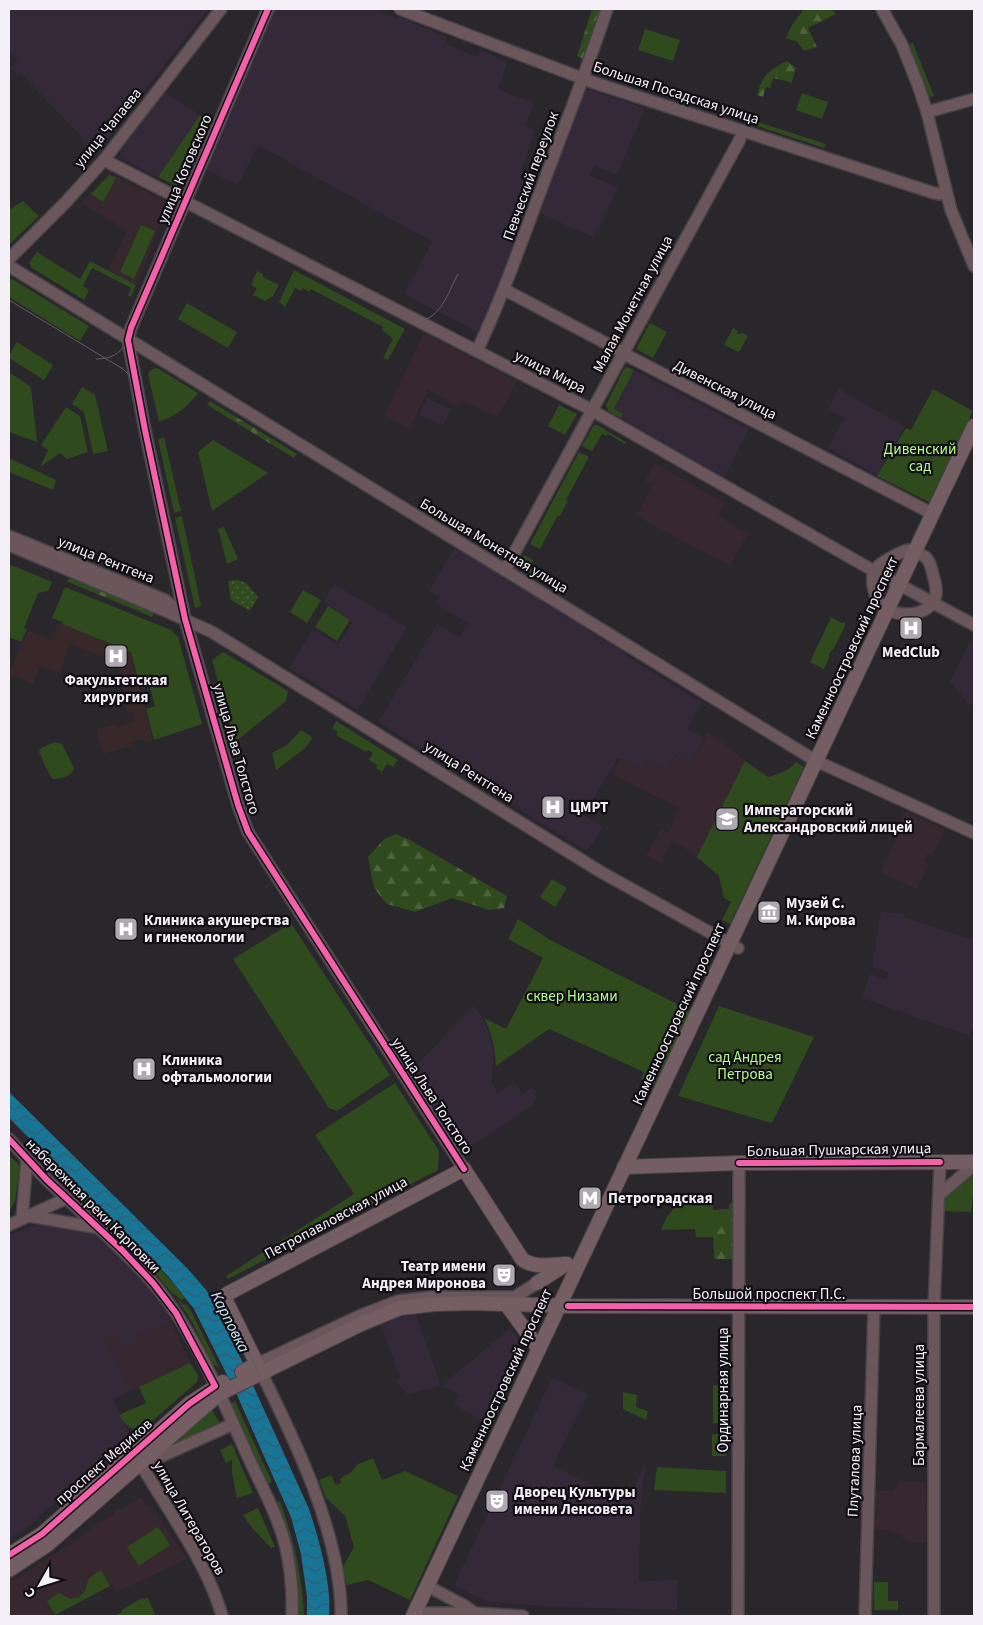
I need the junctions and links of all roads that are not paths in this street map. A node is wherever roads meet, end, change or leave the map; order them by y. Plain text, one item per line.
1 (221, 9) edge
2 (268, 9) edge
3 (400, 9) edge
4 (607, 9) edge
5 (882, 9) edge
6 (584, 78) junction
7 (974, 99) edge
8 (927, 112) junction
9 (743, 131) junction
10 (104, 160) junction
11 (946, 192) junction
12 (185, 201) junction
13 (9, 259) edge
14 (9, 266) edge
15 (974, 266) edge
16 (505, 290) junction
17 (128, 340) junction
18 (477, 351) junction
19 (624, 353) junction
20 (593, 411) junction
21 (974, 426) edge
22 (974, 448) edge
23 (933, 514) junction
24 (9, 536) edge
25 (9, 545) edge
26 (919, 554) junction
27 (505, 570) junction
28 (874, 571) junction
29 (903, 587) junction
30 (934, 603) junction
31 (892, 611) junction
32 (185, 619) junction
33 (974, 625) edge
34 (820, 763) junction
35 (974, 833) edge
36 (734, 946) junction
37 (9, 1140) edge
38 (27, 1159) junction
39 (940, 1162) junction
40 (739, 1164) junction
41 (974, 1164) edge
42 (629, 1167) junction
43 (464, 1169) junction
44 (939, 1194) junction
45 (67, 1198) junction
46 (25, 1217) junction
47 (9, 1225) edge
48 (99, 1228) junction
49 (584, 1253) junction
50 (567, 1264) junction
51 (539, 1282) junction
52 (506, 1304) junction
53 (543, 1305) junction
54 (564, 1306) junction
55 (738, 1306) junction
56 (874, 1307) junction
57 (934, 1307) junction
58 (974, 1307) edge
59 (539, 1349) junction
60 (254, 1371) junction
61 (217, 1390) junction
62 (233, 1424) junction
63 (140, 1463) junction
64 (9, 1556) edge
65 (9, 1570) edge
66 (434, 1590) junction
67 (418, 1615) edge
68 (477, 1615) edge
69 (222, 1616) edge
70 (292, 1616) edge
71 (341, 1616) edge
72 (522, 1616) edge
73 (738, 1616) edge
74 (866, 1616) edge
75 (934, 1616) edge

1 - 10 street, улица Чапаева
2 - 12 street, улица Котовского
3 - 6 street, Большая Посадская улица
4 - 6 street, Певческий переулок
5 - 8 street
6 - 9 street, Большая Посадская улица
6 - 16 street, Певческий переулок
7 - 8 street
8 - 11 street
9 - 11 street, Большая Посадская улица
9 - 19 street, Малая Монетная улица
10 - 12 street, улица Мира
10 - 13 street, улица Чапаева
11 - 15 street
12 - 17 street, улица Котовского
12 - 18 street, улица Мира
14 - 17 street, Большая Монетная улица
16 - 18 street, Певческий переулок
16 - 19 street, Дивенская улица
17 - 27 street, Большая Монетная улица
17 - 32 street, улица Льва Толстого
18 - 20 street, улица Мира
19 - 20 street, Малая Монетная улица
19 - 23 street, Дивенская улица
20 - 27 street, Малая Монетная улица
20 - 28 street, улица Мира
21 - 23 main road, Каменноостровский проспект
22 - 26 main road, Каменноостровский проспект
23 - 26 main road, Каменноостровский проспект
24 - 32 street, улица Рентгена
25 - 32 street, улица Рентгена
26 - 28 street
26 - 29 main road, Каменноостровский проспект
26 - 30 street
27 - 34 street, Большая Монетная улица
28 - 29 street, улица Мира
28 - 31 street
29 - 30 street, улица Мира
29 - 31 main road, Каменноостровский проспект
30 - 31 street
30 - 33 street, улица Мира
31 - 34 main road, Каменноостровский проспект
32 - 36 street, улица Рентгена
32 - 43 street, улица Льва Толстого
34 - 35 street, Большая Монетная улица
34 - 36 main road, Каменноостровский проспект
36 - 42 main road, Каменноостровский проспект
37 - 38 street, набережная реки Карповки
38 - 45 street, набережная реки Карповки
38 - 46 street
39 - 40 main road, Большая Пушкарская улица
39 - 41 main road, Большая Пушкарская улица
39 - 44 street, Бармалеева улица
40 - 42 main road, Большая Пушкарская улица
40 - 55 street, Ординарная улица
41 - 44 street
42 - 49 main road, Каменноостровский проспект
42 - 54 main road, Каменноостровский проспект
43 - 50 main road, улица Льва Толстого
43 - 60 main road, Петропавловская улица
44 - 57 street, Бармалеева улица
45 - 46 street
45 - 48 street, набережная реки Карповки
46 - 47 street
46 - 48 street
48 - 61 street, набережная реки Карповки
49 - 50 main road
49 - 54 main road, Каменноостровский проспект
50 - 51 main road
51 - 53 main road
51 - 60 street
52 - 53 main road, Большой проспект П.С.
52 - 59 main road
52 - 60 main road, Большой проспект П.С.
53 - 54 main road, Большой проспект П.С.
54 - 55 main road, Большой проспект П.С.
54 - 59 main road, Каменноостровский проспект
54 - 66 main road, Каменноостровский проспект
55 - 56 main road, Большой проспект П.С.
55 - 73 street, Ординарная улица
56 - 57 main road, Большой проспект П.С.
56 - 74 street, Плуталова улица
57 - 58 main road, Большой проспект П.С.
57 - 75 street, Бармалеева улица
59 - 67 main road, Каменноостровский проспект
60 - 61 main road, Большой проспект П.С.
60 - 71 street
61 - 62 street, набережная реки Карповки
61 - 63 main road, проспект Медиков
61 - 64 main road, проспект Медиков
62 - 63 street
62 - 70 street, набережная реки Карповки
63 - 65 main road, проспект Медиков
63 - 69 street, улица Литераторов
66 - 67 main road, Каменноостровский проспект
66 - 68 street
67 - 68 street
68 - 72 street

